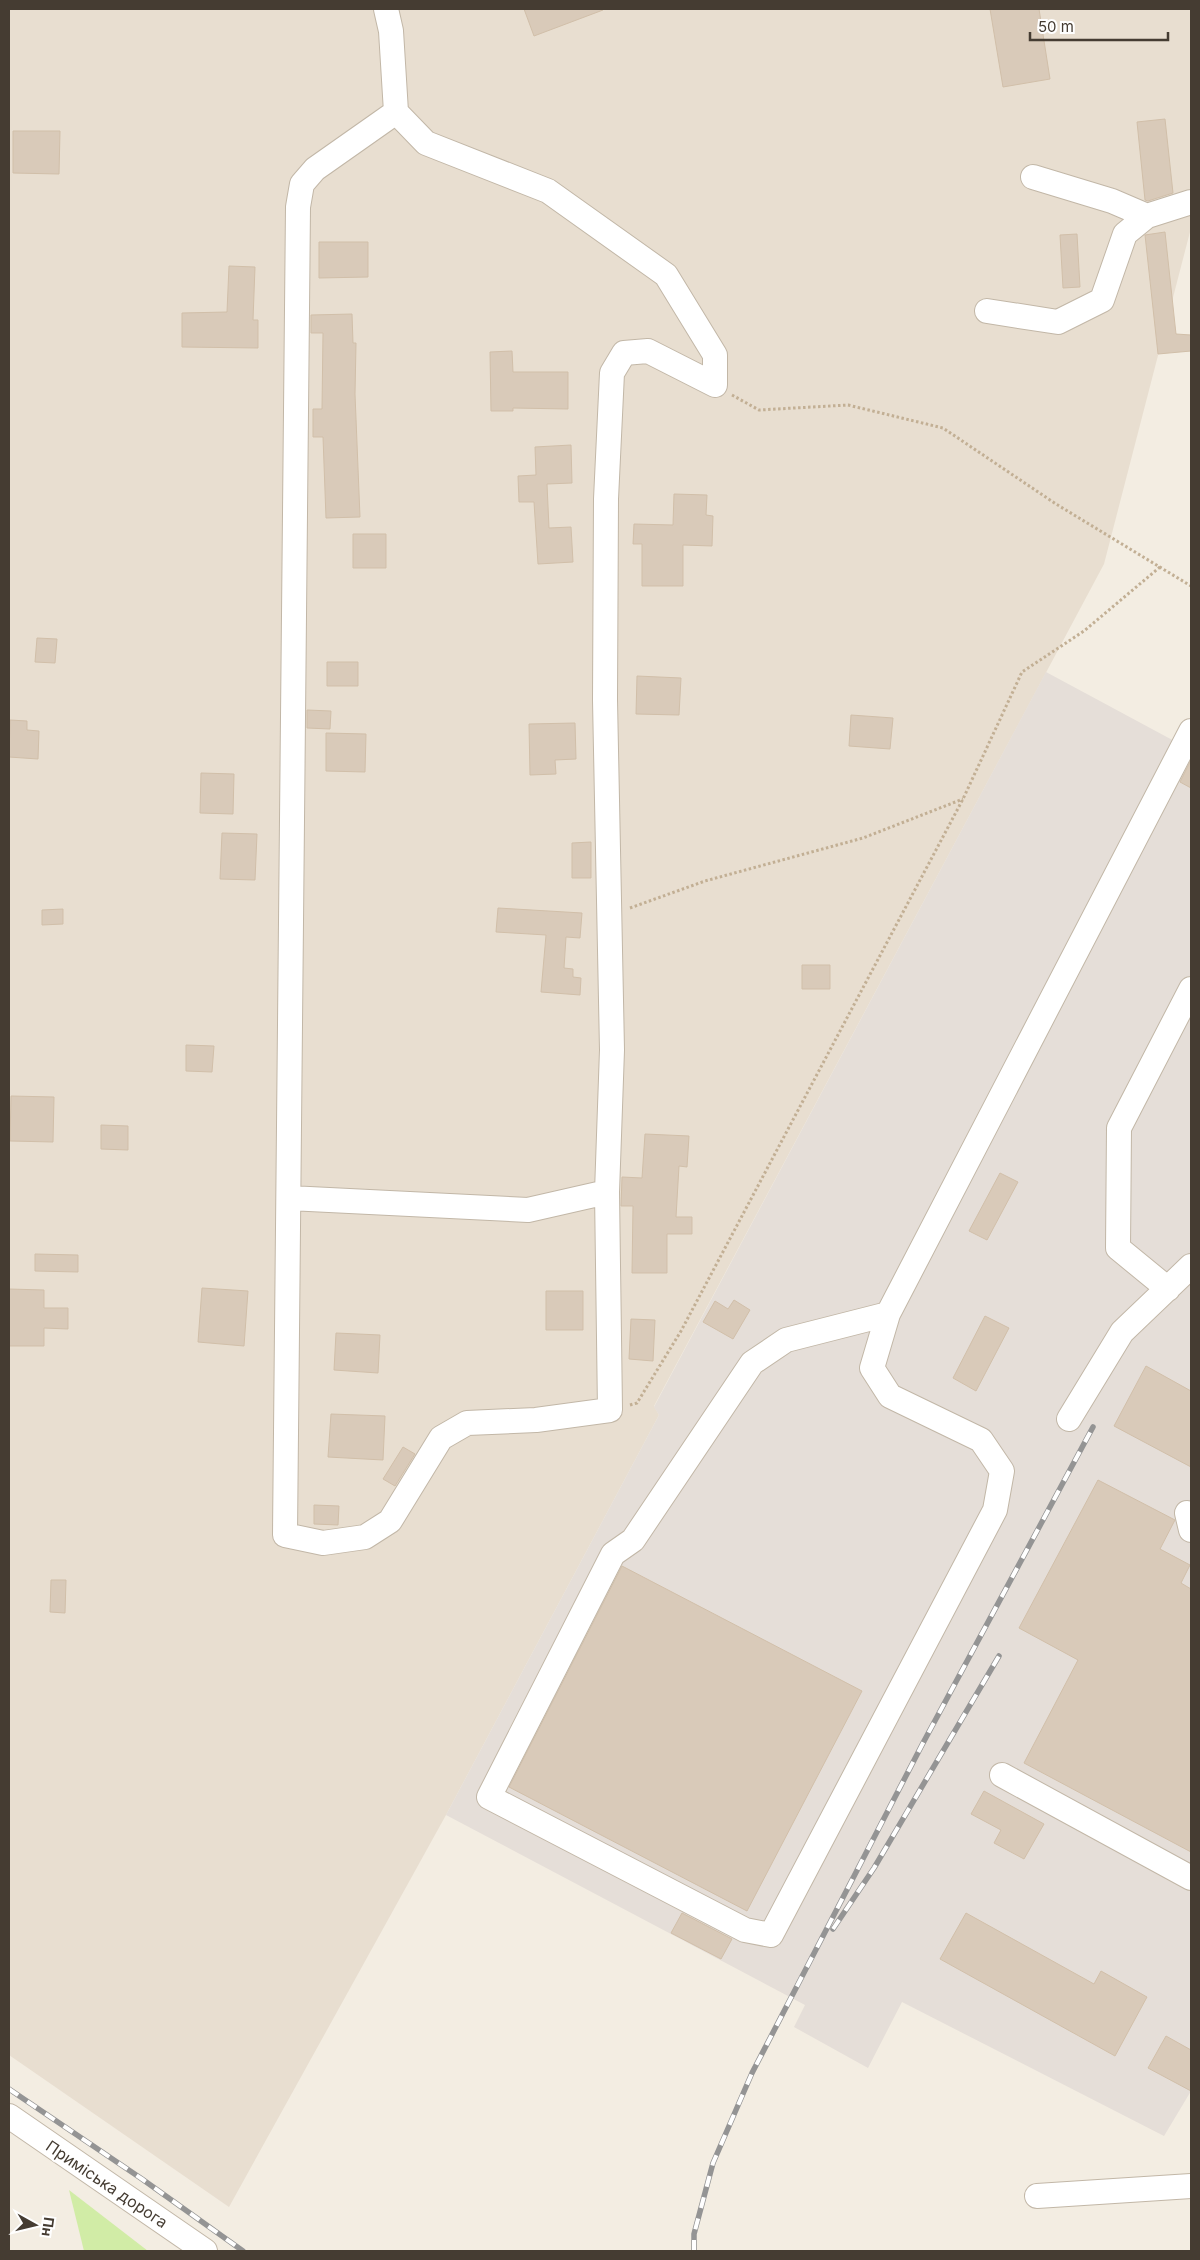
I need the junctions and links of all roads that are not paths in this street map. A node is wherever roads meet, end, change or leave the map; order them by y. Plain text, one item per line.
1 (386, 9) edge
2 (396, 112) junction
3 (1033, 177) dead end
4 (1191, 202) edge
5 (1147, 216) junction
6 (987, 311) dead end
7 (1191, 731) edge
8 (1191, 989) edge
9 (607, 1192) junction
10 (288, 1198) junction
11 (1191, 1266) edge
12 (1168, 1288) junction
13 (888, 1314) junction
14 (1069, 1419) dead end
15 (1002, 1775) dead end
16 (1191, 1878) edge
17 (9, 2116) edge
18 (1191, 2186) edge
19 (1037, 2196) dead end
20 (205, 2251) edge

1 - 2 street
2 - 9 street
2 - 10 street
3 - 5 street
4 - 5 street
5 - 6 street
7 - 13 street
8 - 12 street
9 - 10 street
9 - 10 street
11 - 12 street
12 - 14 street
13 - 13 street
15 - 16 street
17 - 20 street, Приміська дорога
18 - 19 street

